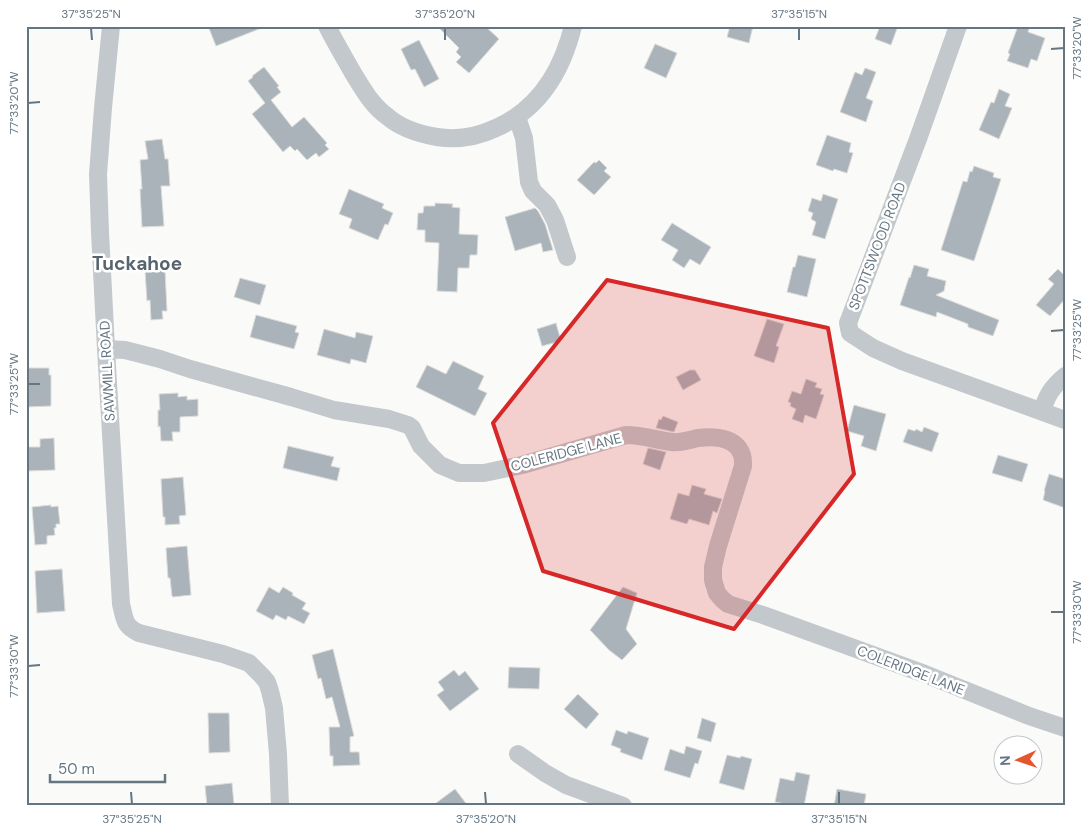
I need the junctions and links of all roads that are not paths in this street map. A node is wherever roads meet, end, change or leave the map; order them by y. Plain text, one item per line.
1 (111, 26) edge
2 (327, 26) edge
3 (573, 26) edge
4 (958, 26) edge
5 (517, 117) junction
6 (567, 257) dead end
7 (106, 349) junction
8 (1065, 376) edge
9 (1042, 411) junction
10 (1065, 420) edge
11 (1065, 728) edge
12 (518, 754) dead end
13 (280, 806) edge
14 (623, 806) edge

1 - 7 street, SAWMILL ROAD
2 - 5 street
3 - 5 street
4 - 9 street, SPOTTSWOOD ROAD
5 - 6 street
7 - 11 street, COLERIDGE LANE
7 - 13 street, SAWMILL ROAD
8 - 9 street
9 - 10 street, SPOTTSWOOD ROAD
12 - 14 street

